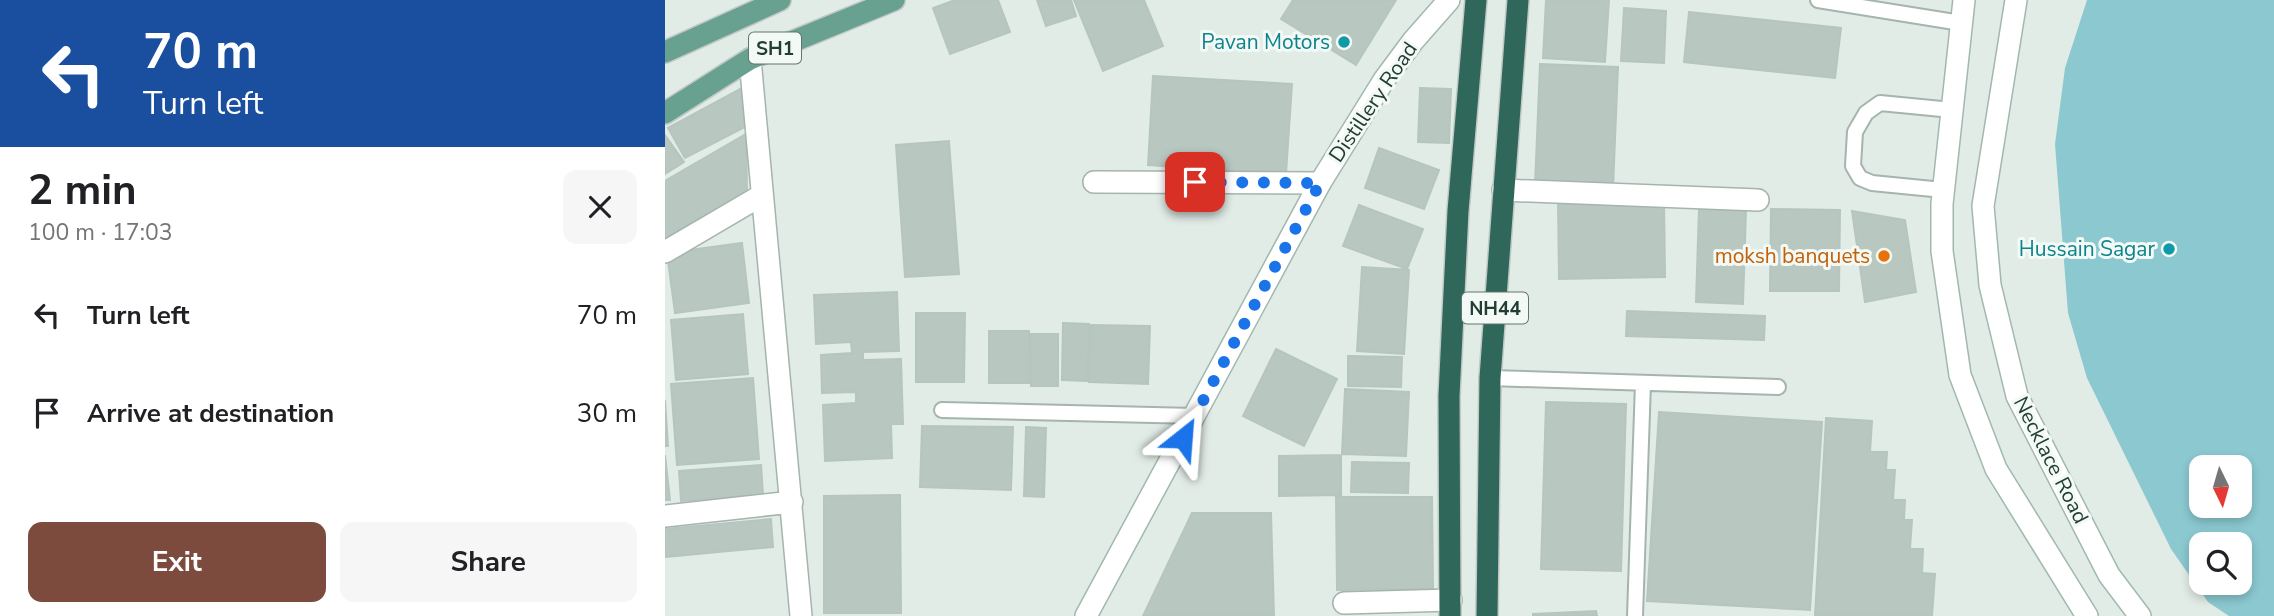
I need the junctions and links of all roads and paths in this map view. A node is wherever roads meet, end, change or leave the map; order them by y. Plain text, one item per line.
1 (780, 0) edge
2 (894, 0) edge
3 (1449, 0) edge
4 (1476, 0) edge
5 (1518, 0) edge
6 (1818, 0) edge
7 (1964, 0) edge
8 (2016, 0) edge
9 (1961, 23) junction
10 (665, 52) edge
11 (750, 59) junction
12 (1952, 110) junction
13 (665, 113) edge
14 (1094, 182) dead end
15 (1320, 183) junction
16 (1503, 190) junction
17 (1943, 190) junction
18 (762, 195) junction
19 (1758, 200) dead end
20 (665, 252) edge
21 (1490, 378) junction
22 (1643, 383) junction
23 (1778, 387) dead end
24 (942, 410) dead end
25 (1195, 416) junction
26 (792, 502) junction
27 (665, 516) edge
28 (1344, 603) dead end
29 (1450, 608) edge
30 (800, 616) edge
31 (1086, 616) edge
32 (1487, 616) edge
33 (1635, 616) edge
34 (2087, 616) edge
35 (2140, 616) edge

1 - 10 main road, SH1
2 - 11 main road, SH1
3 - 15 street, Distillery Road
4 - 29 highway, NH44
5 - 16 highway, NH44
6 - 9 lane
7 - 9 street
8 - 35 street, Necklace Road
9 - 12 street
11 - 13 main road, SH1
11 - 18 street
12 - 17 street
12 - 17 lane
14 - 15 street
15 - 25 street, Distillery Road
16 - 19 street
16 - 21 highway, NH44
17 - 34 street
18 - 20 street
18 - 26 street
21 - 22 lane
21 - 32 highway, NH44
22 - 23 lane
22 - 33 lane
24 - 25 lane
25 - 31 street, Distillery Road
26 - 27 street
26 - 30 street
28 - 29 street

